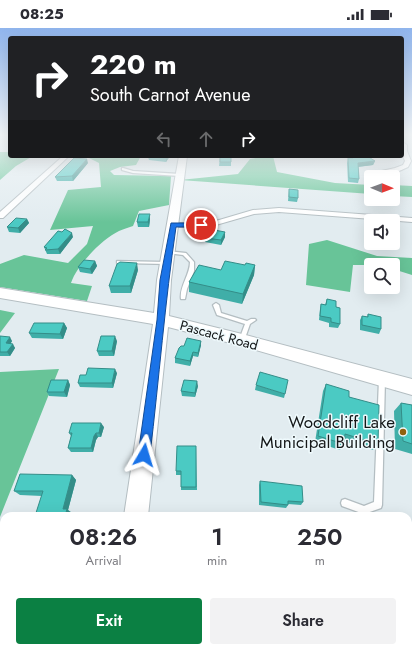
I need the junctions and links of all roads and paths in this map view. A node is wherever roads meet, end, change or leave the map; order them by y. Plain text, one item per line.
1 (57, 164) edge
2 (182, 164) edge
3 (407, 164) edge
4 (123, 169) dead end
5 (397, 170) edge
6 (180, 175) junction
7 (0, 216) edge
8 (412, 220) edge
9 (173, 224) junction
10 (168, 258) junction
11 (119, 262) edge
12 (0, 293) edge
13 (184, 298) dead end
14 (216, 306) dead end
15 (161, 320) junction
16 (242, 340) junction
17 (382, 378) junction
18 (412, 387) edge
19 (345, 503) dead end
20 (137, 512) edge

1 - 7 street
2 - 6 main road
3 - 5 street
4 - 6 lane
6 - 9 main road
8 - 9 street
9 - 10 main road
10 - 11 lane
10 - 13 lane
10 - 15 main road
12 - 15 main road, Pascack Road
14 - 16 lane
15 - 16 main road, Pascack Road
15 - 20 main road
16 - 17 main road, Pascack Road
17 - 18 main road, Pascack Road
17 - 19 lane

